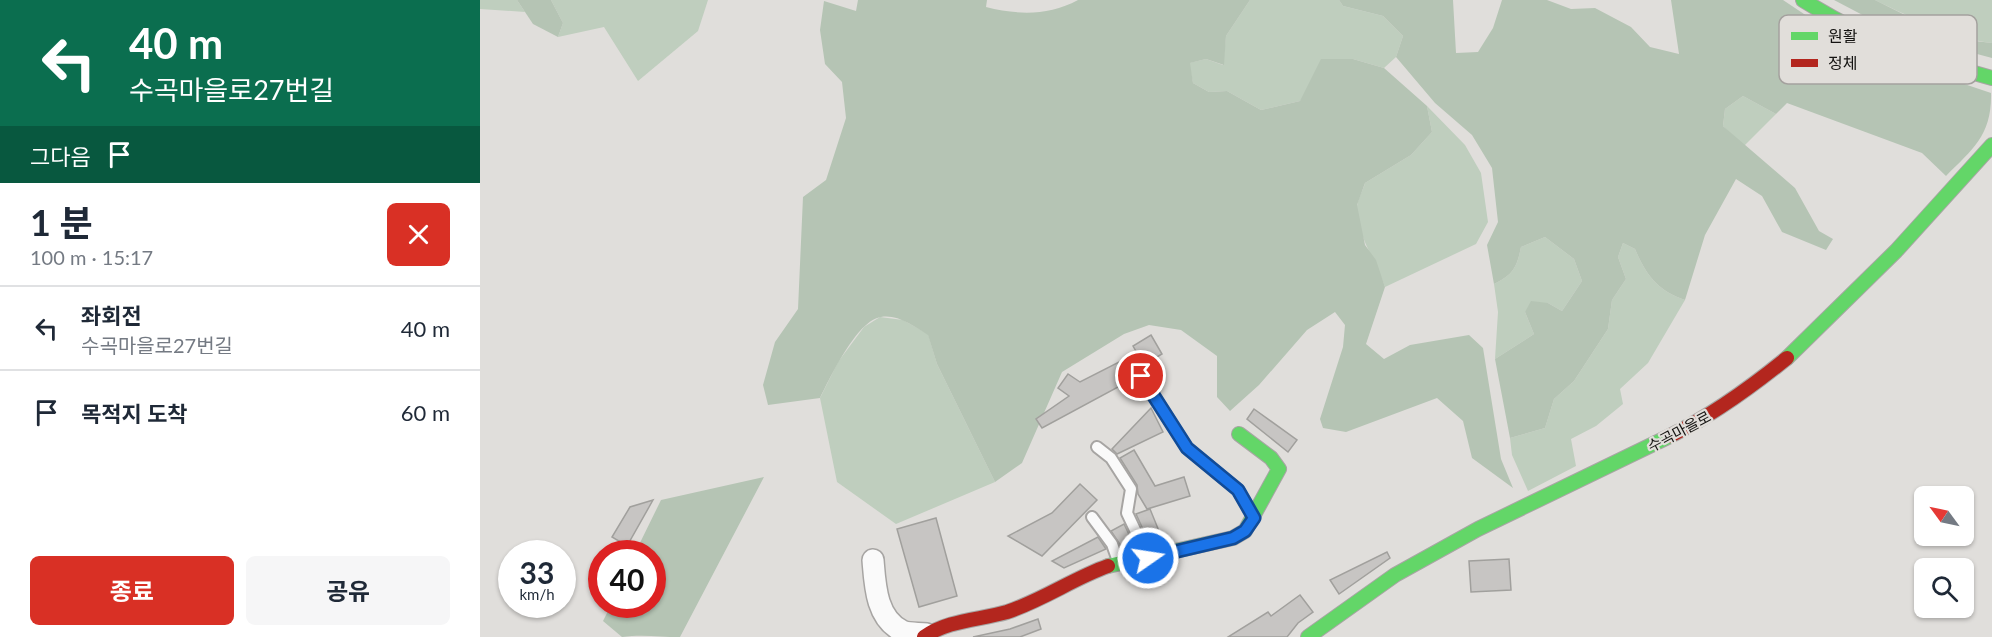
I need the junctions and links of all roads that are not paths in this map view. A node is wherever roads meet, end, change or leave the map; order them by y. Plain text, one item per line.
1 (1803, 0) edge
2 (1827, 15) edge
3 (1977, 74) edge
4 (1992, 78) edge
5 (1992, 145) edge
6 (1141, 376) dead end
7 (1239, 434) dead end
8 (1097, 447) dead end
9 (1092, 518) dead end
10 (1254, 518) junction
11 (1148, 558) junction
12 (873, 560) dead end
13 (1119, 564) junction
14 (925, 635) edge
15 (1308, 637) edge

1 - 2 street
3 - 4 street
5 - 15 street, 수곡마을로
6 - 10 lane
7 - 10 street
8 - 11 lane
9 - 13 lane
10 - 11 street
11 - 13 street
12 - 14 street
13 - 14 street

